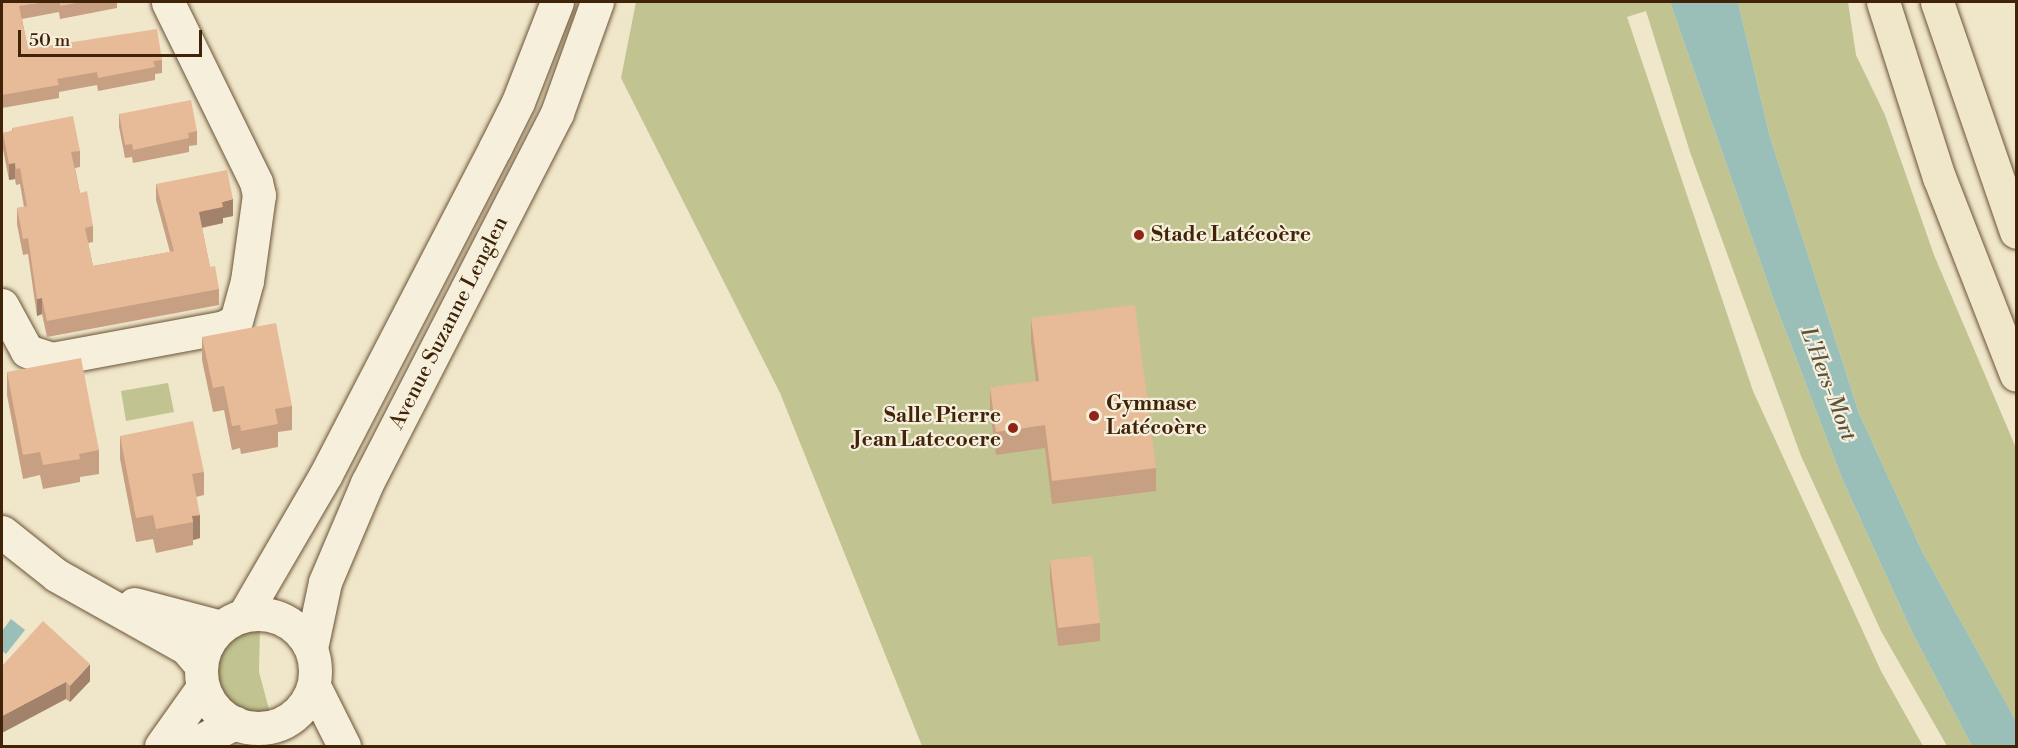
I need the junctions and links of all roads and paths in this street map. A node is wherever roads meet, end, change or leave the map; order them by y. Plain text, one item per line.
1 (168, 2) edge
2 (557, 2) edge
3 (597, 2) edge
4 (1883, 2) edge
5 (1937, 2) edge
6 (2016, 232) edge
7 (2, 305) edge
8 (2016, 375) edge
9 (2, 532) edge
10 (95, 595) junction
11 (232, 621) junction
12 (311, 648) junction
13 (202, 676) junction
14 (314, 686) junction
15 (247, 732) edge
16 (160, 747) edge
17 (190, 747) edge
18 (344, 747) edge

1 - 7 street
2 - 11 street, Avenue Suzanne Lenglen
3 - 12 street, Avenue Suzanne Lenglen
4 - 8 highway
5 - 6 highway
9 - 10 street
10 - 11 street
10 - 13 street
11 - 12 street
11 - 13 street
12 - 14 street
13 - 15 street
13 - 16 street
14 - 15 street
14 - 18 street
15 - 17 street

